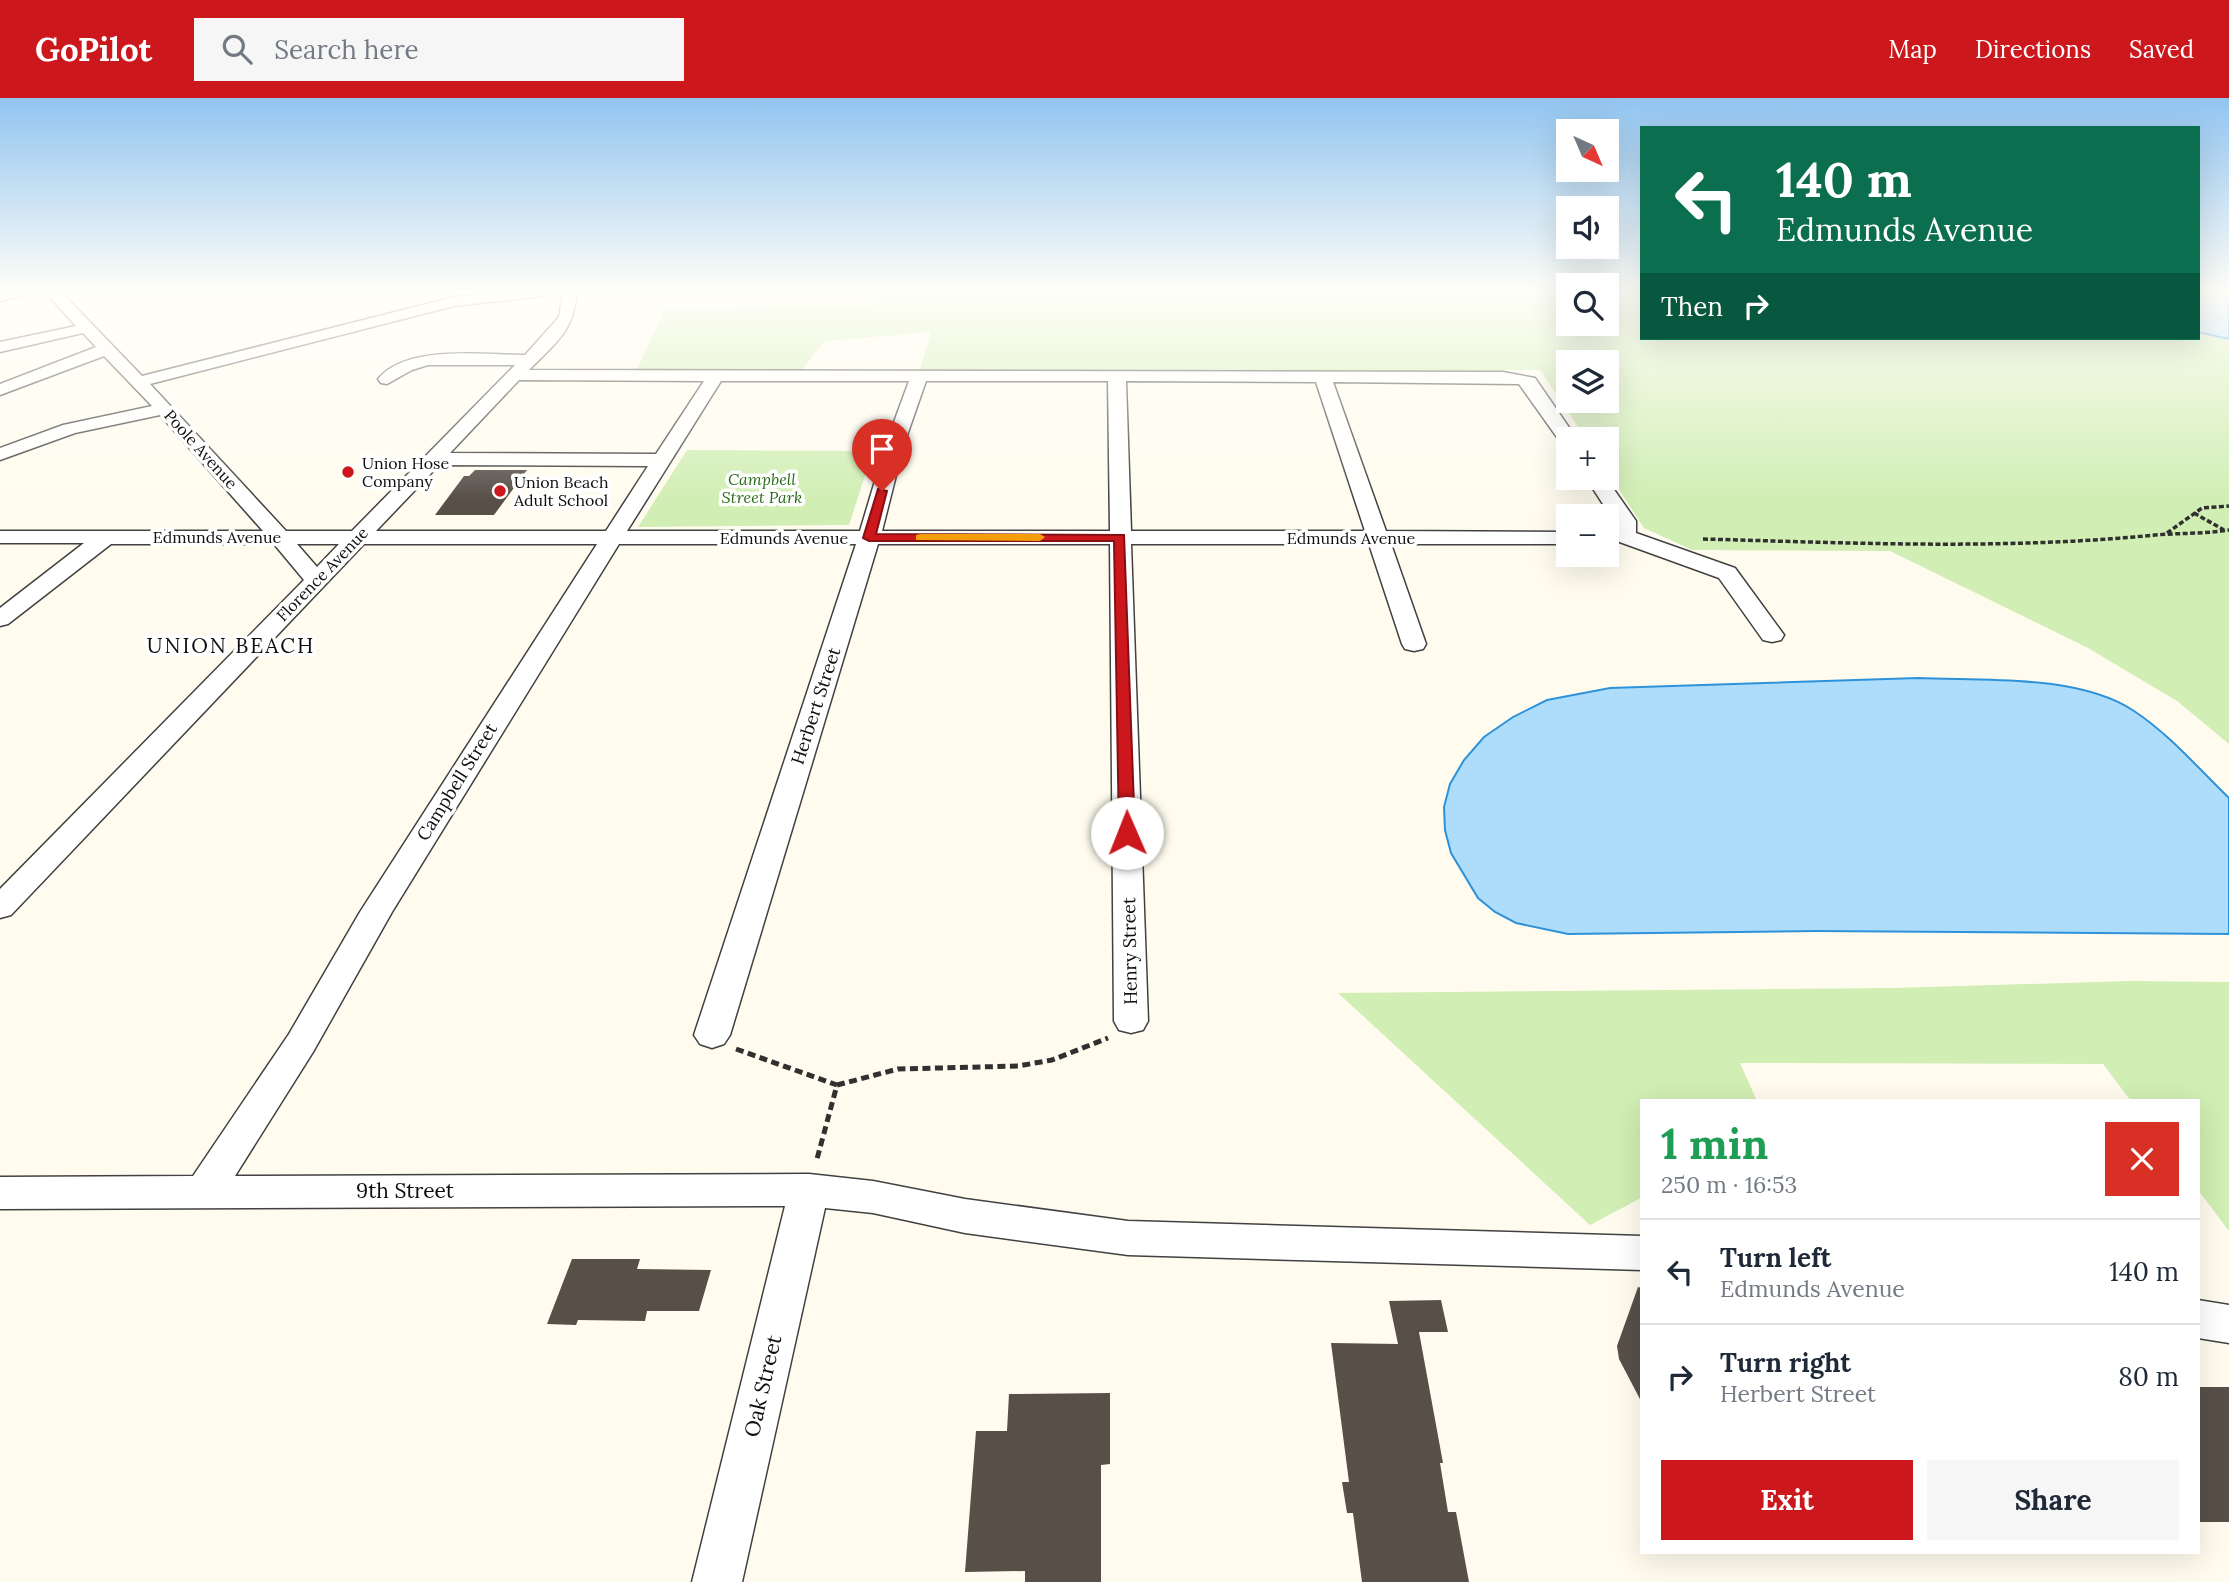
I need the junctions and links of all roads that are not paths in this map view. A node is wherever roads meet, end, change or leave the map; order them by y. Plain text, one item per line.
1 (75, 361) edge
2 (118, 361) edge
3 (219, 361) edge
4 (422, 361) edge
5 (444, 361) edge
6 (528, 361) edge
7 (522, 367) junction
8 (715, 377) junction
9 (919, 377) junction
10 (1117, 378) junction
11 (1323, 378) junction
12 (387, 379) dead end
13 (137, 382) junction
14 (0, 390) edge
15 (164, 409) junction
16 (1560, 427) edge
17 (0, 454) edge
18 (433, 459) junction
19 (660, 460) junction
20 (1604, 490) edge
21 (0, 537) edge
22 (106, 537) junction
23 (281, 537) junction
24 (358, 537) junction
25 (611, 537) junction
26 (1120, 537) junction
27 (869, 538) junction
28 (1377, 538) junction
29 (1556, 538) edge
30 (1623, 538) edge
31 (316, 580) junction
32 (0, 619) edge
33 (1772, 635) dead end
34 (1414, 644) dead end
35 (0, 908) edge
36 (1131, 1021) road end
37 (712, 1035) road end
38 (809, 1191) junction
39 (205, 1192) junction
40 (0, 1193) edge
41 (1640, 1253) edge
42 (2200, 1319) edge
43 (2229, 1324) edge
44 (718, 1582) edge

1 - 14 street
2 - 13 street, Poole Avenue
3 - 13 street
4 - 12 street
5 - 7 street
6 - 7 street, Florence Avenue
7 - 8 street
7 - 18 street, Florence Avenue
8 - 9 street
8 - 19 street, Campbell Street
9 - 10 street
9 - 27 street, Herbert Street
10 - 11 street
10 - 26 street, Henry Street
11 - 16 street
11 - 28 street
13 - 15 street, Poole Avenue
15 - 17 street
15 - 23 street, Poole Avenue
18 - 19 street
18 - 24 street, Florence Avenue
19 - 25 street, Campbell Street
20 - 30 street
21 - 22 street, Edmunds Avenue
22 - 23 street, Edmunds Avenue
22 - 32 street
23 - 24 street, Edmunds Avenue
23 - 31 street, Poole Avenue
24 - 25 street, Edmunds Avenue
24 - 31 street, Florence Avenue
25 - 27 street, Edmunds Avenue
25 - 39 street, Campbell Street
26 - 27 street, Edmunds Avenue
26 - 28 street, Edmunds Avenue
26 - 36 street, Henry Street
27 - 37 street, Herbert Street
28 - 29 street, Edmunds Avenue
28 - 34 street
30 - 33 street
31 - 35 street, Florence Avenue
38 - 39 street, 9th Street
38 - 41 street, 9th Street
38 - 44 street, Oak Street
39 - 40 street, 9th Street
42 - 43 street

